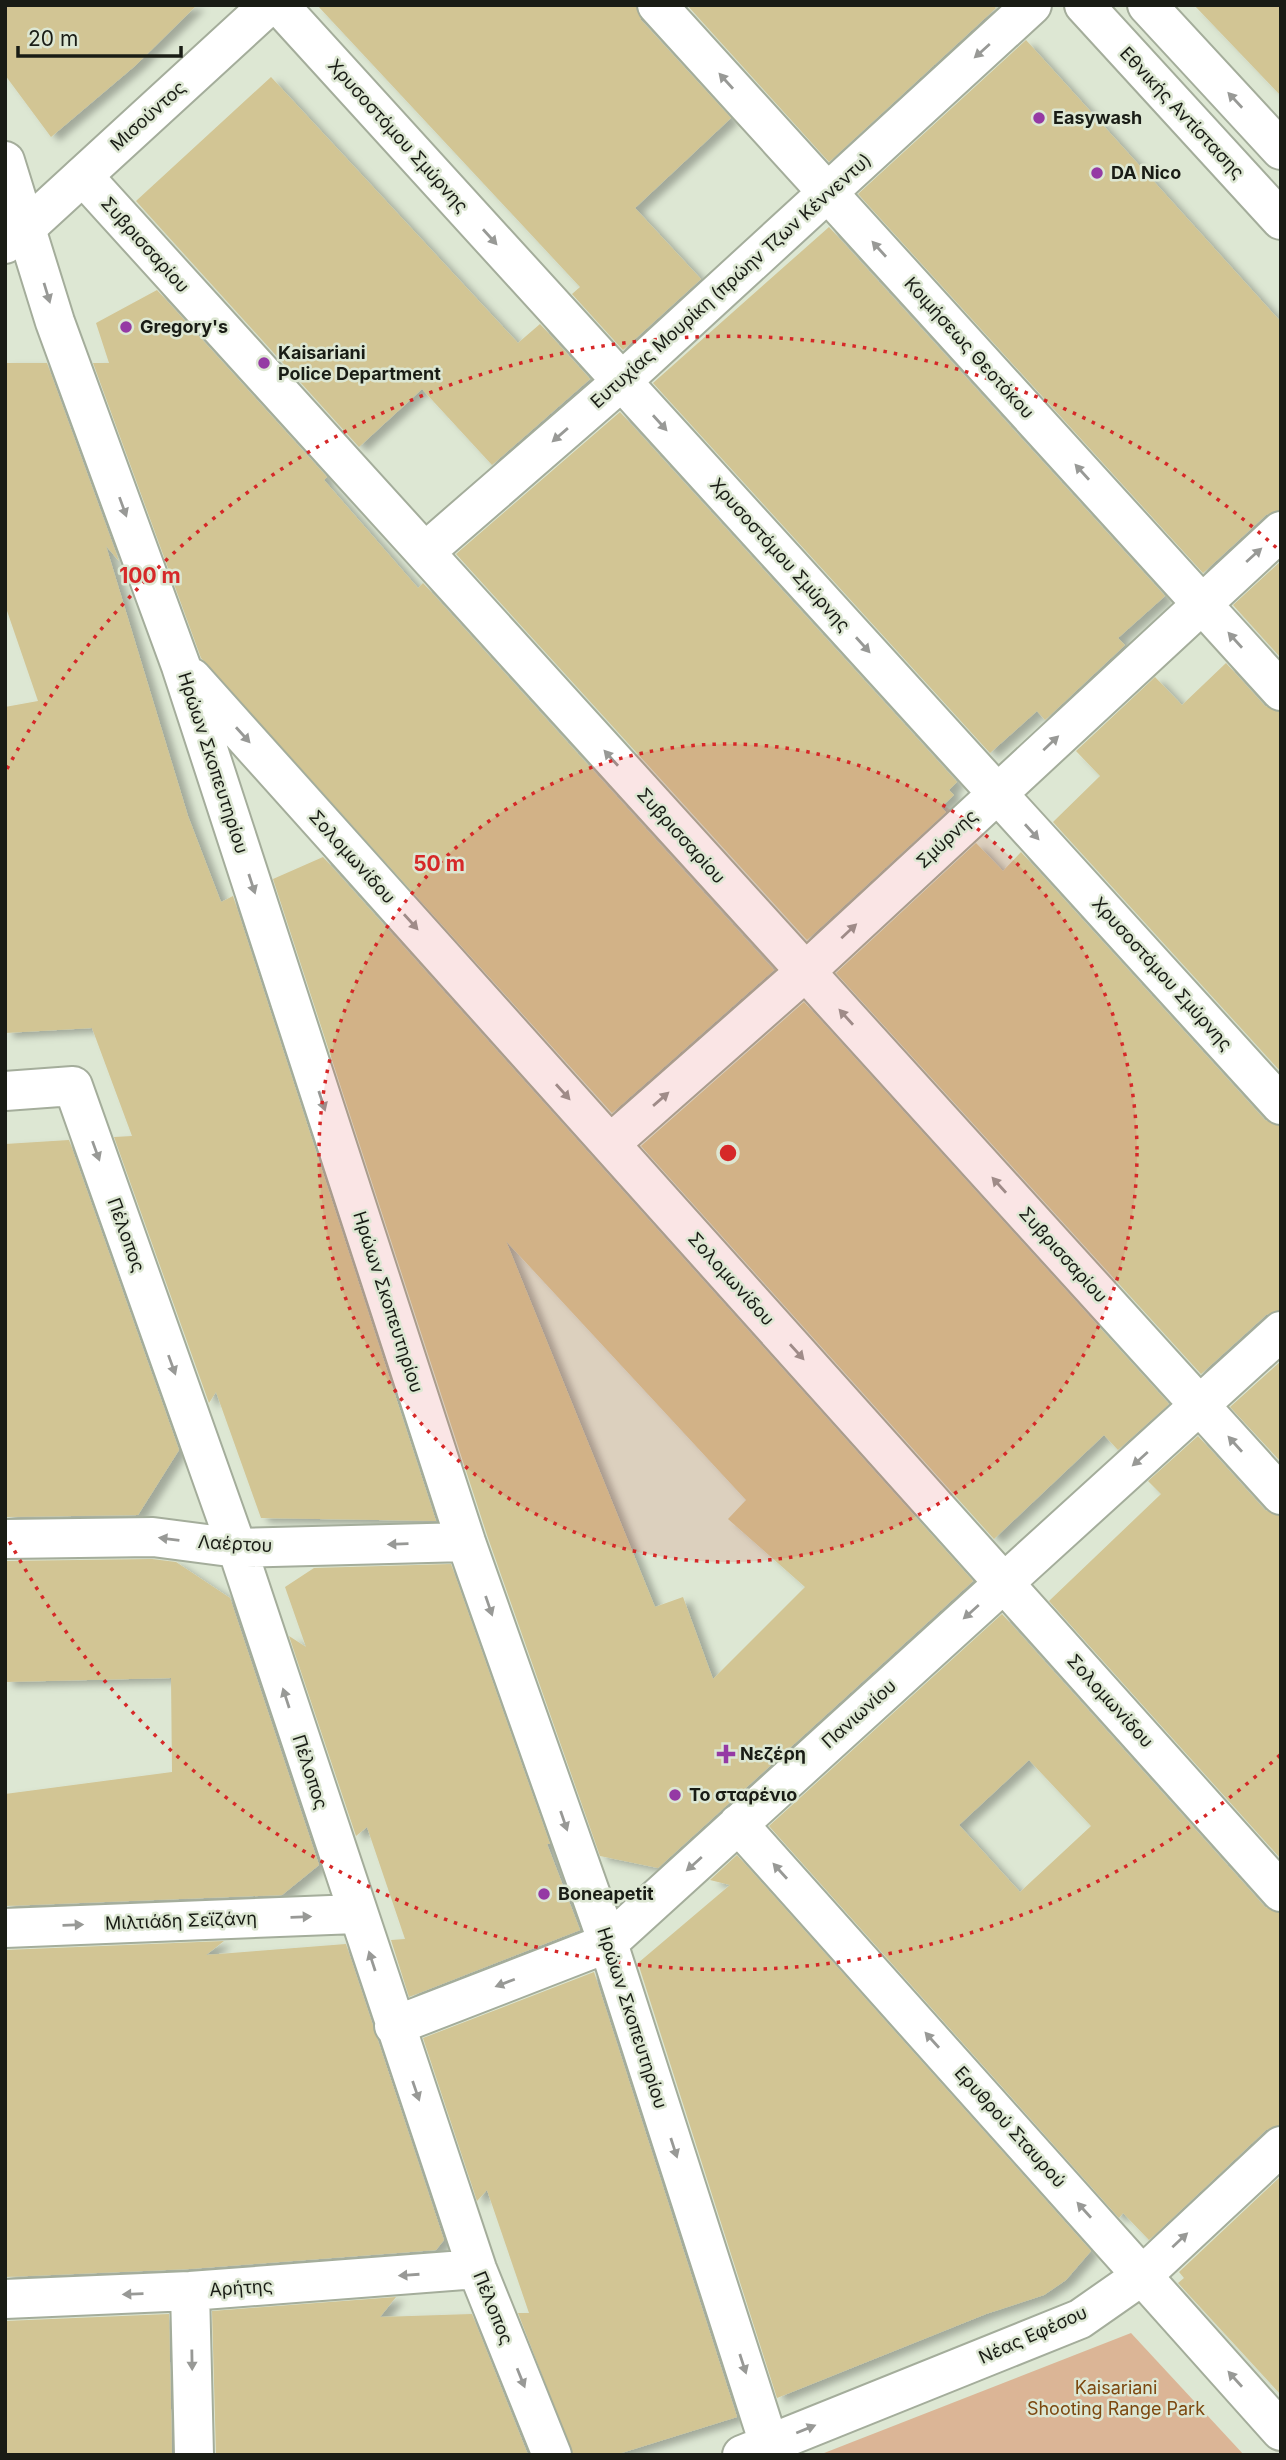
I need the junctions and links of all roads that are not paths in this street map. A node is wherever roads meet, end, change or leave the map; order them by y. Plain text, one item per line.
1 (269, 5) edge
2 (279, 5) edge
3 (657, 5) edge
4 (1032, 5) edge
5 (1084, 5) edge
6 (1147, 5) edge
7 (1281, 150) edge
8 (5, 161) edge
9 (83, 176) junction
10 (827, 193) junction
11 (1281, 220) edge
12 (16, 235) edge
13 (622, 381) junction
14 (1281, 531) edge
15 (425, 552) junction
16 (1201, 603) junction
17 (181, 666) junction
18 (1281, 691) edge
19 (997, 793) junction
20 (805, 972) junction
21 (5, 1091) edge
22 (1281, 1105) edge
23 (610, 1144) junction
24 (1281, 1331) edge
25 (1199, 1405) junction
26 (1281, 1495) edge
27 (5, 1539) edge
28 (466, 1542) junction
29 (237, 1548) junction
30 (1004, 1583) junction
31 (738, 1824) junction
32 (1281, 1892) edge
33 (356, 1914) junction
34 (5, 1928) edge
35 (608, 1943) junction
36 (394, 2026) junction
37 (1281, 2146) edge
38 (477, 2269) junction
39 (1143, 2275) junction
40 (190, 2291) junction
41 (5, 2299) edge
42 (1281, 2431) edge
43 (756, 2449) edge
44 (194, 2455) edge
45 (552, 2455) edge

1 - 9 street, Μισούντος
2 -> 13 street, Χρυσοστόμου Σμύρνης
10 -> 3 street, Κοιμήσεως Θεοτόκου
4 -> 10 street, Ευτυχίας Μουρίκη (πρώην Τζων Κέννεντυ)
5 - 11 street, Εθνικής Αντίστασης
7 -> 6 street
8 - 12 street, Ηρώων Σκοπευτηρίου
9 - 12 street, Μισούντος
9 - 15 street, Συβρισσαρίου
10 - 13 street, Ευτυχίας Μουρίκη (πρώην Τζων Κέννεντυ)
16 -> 10 street, Κοιμήσεως Θεοτόκου
12 -> 17 street, Ηρώων Σκοπευτηρίου
13 -> 15 street, Ευτυχίας Μουρίκη (πρώην Τζων Κέννεντυ)
13 -> 19 street, Χρυσοστόμου Σμύρνης
16 -> 14 street, Σμύρνης
20 -> 15 street, Συβρισσαρίου
18 -> 16 street, Κοιμήσεως Θεοτόκου
19 -> 16 street, Σμύρνης
17 -> 23 street, Σολομωνίδου
17 -> 28 street, Ηρώων Σκοπευτηρίου
20 -> 19 street, Σμύρνης
19 -> 22 street, Χρυσοστόμου Σμύρνης
23 -> 20 street, Σμύρνης
25 -> 20 street, Συβρισσαρίου
21 -> 29 street, Πέλοπος
23 -> 30 street, Σολομωνίδου
24 - 25 street, Πανιωνίου
26 -> 25 street, Συβρισσαρίου
25 -> 30 street, Πανιωνίου
29 -> 27 street, Λαέρτου
28 -> 29 street, Λαέρτου
28 -> 35 street, Ηρώων Σκοπευτηρίου
33 -> 29 street, Πέλοπος
30 -> 31 street, Πανιωνίου
30 - 32 street, Σολομωνίδου
31 -> 35 street, Πανιωνίου
39 -> 31 street, Ερυθρού Σταυρού
34 -> 33 street, Μιλτιάδη Σεϊζάνη
36 -> 33 street, Πέλοπος
35 -> 36 street, Πανιωνίου
35 -> 43 street, Ηρώων Σκοπευτηρίου
36 -> 38 street, Πέλοπος
39 -> 37 street, Νέας Εφέσου
38 -> 40 street, Αρήτης
38 -> 45 street, Πέλοπος
42 -> 39 street, Ερυθρού Σταυρού
43 -> 39 street, Νέας Εφέσου
40 -> 41 street, Αρήτης
40 -> 44 street

